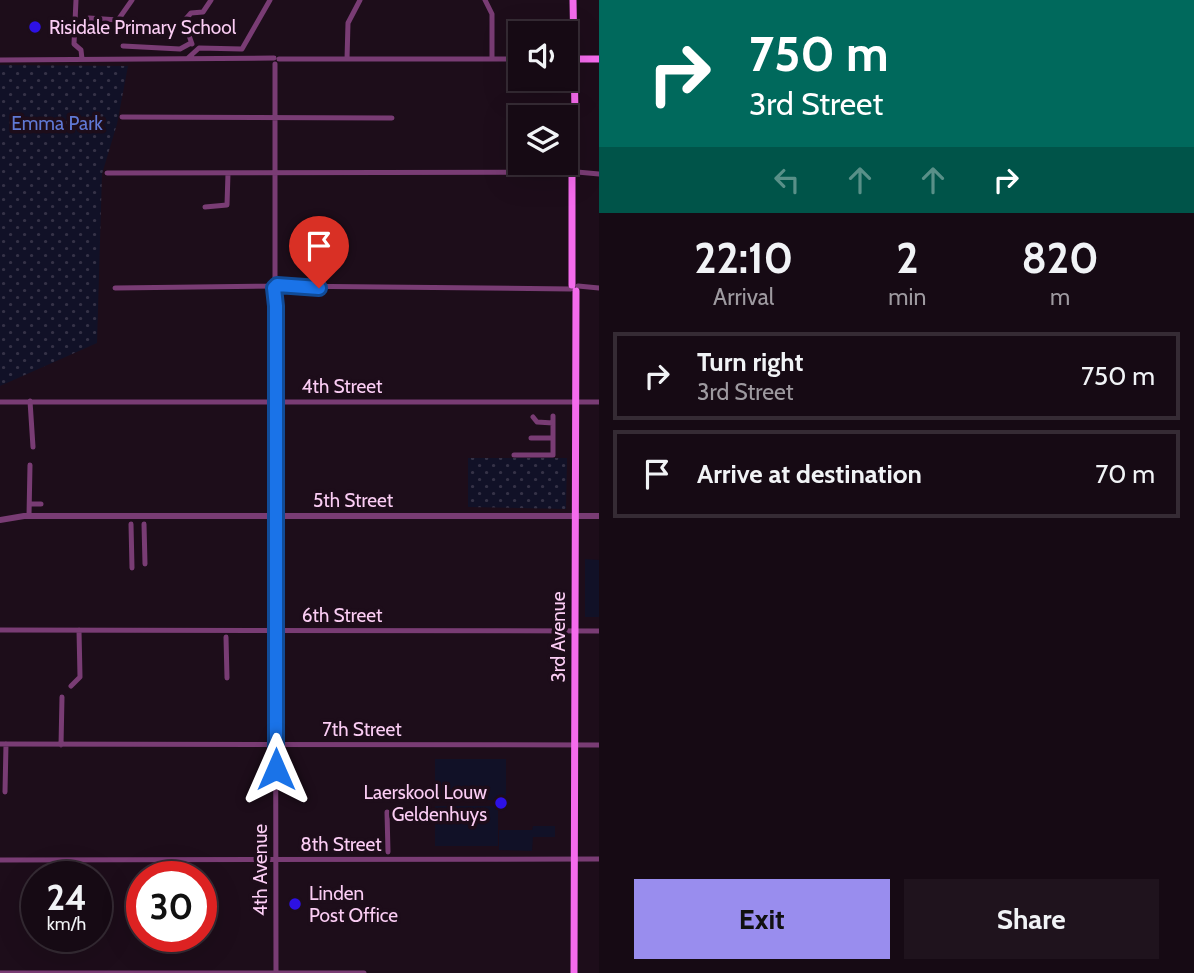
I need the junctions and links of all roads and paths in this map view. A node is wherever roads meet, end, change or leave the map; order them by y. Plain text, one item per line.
1 (76, 0) edge
2 (132, 0) edge
3 (211, 0) edge
4 (270, 0) edge
5 (360, 0) edge
6 (485, 0) edge
7 (573, 0) edge
8 (89, 18) dead end
9 (572, 21) edge
10 (191, 43) junction
11 (123, 46) dead end
12 (196, 49) junction
13 (188, 58) junction
14 (82, 59) junction
15 (347, 59) junction
16 (508, 59) edge
17 (578, 59) edge
18 (0, 60) edge
19 (492, 60) junction
20 (599, 60) edge
21 (277, 62) junction
22 (122, 117) dead end
23 (276, 117) junction
24 (392, 118) dead end
25 (107, 173) dead end
26 (228, 173) junction
27 (508, 173) edge
28 (276, 174) junction
29 (578, 174) edge
30 (599, 174) edge
31 (574, 175) edge
32 (205, 207) dead end
33 (115, 288) dead end
34 (277, 288) junction
35 (574, 288) junction
36 (599, 288) edge
37 (30, 401) junction
38 (0, 402) edge
39 (276, 402) junction
40 (575, 402) junction
41 (599, 402) edge
42 (533, 417) dead end
43 (531, 438) dead end
44 (553, 438) junction
45 (33, 447) dead end
46 (514, 455) dead end
47 (30, 465) dead end
48 (30, 504) junction
49 (41, 504) dead end
50 (27, 516) junction
51 (277, 516) junction
52 (574, 516) junction
53 (599, 516) edge
54 (0, 518) edge
55 (131, 524) dead end
56 (144, 524) dead end
57 (145, 564) dead end
58 (132, 568) dead end
59 (0, 630) edge
60 (79, 630) junction
61 (276, 630) junction
62 (573, 631) junction
63 (599, 631) edge
64 (226, 637) dead end
65 (227, 678) dead end
66 (71, 686) dead end
67 (62, 697) dead end
68 (3, 744) edge
69 (61, 745) junction
70 (276, 745) junction
71 (574, 745) junction
72 (599, 745) edge
73 (5, 792) dead end
74 (387, 812) dead end
75 (388, 852) dead end
76 (574, 859) junction
77 (599, 859) edge
78 (0, 860) edge
79 (276, 860) junction
80 (0, 972) edge
81 (276, 973) edge
82 (365, 973) edge
83 (574, 973) edge

1 - 14 street
2 - 8 street
3 - 10 street
4 - 12 street
5 - 15 street
6 - 19 street
7 - 9 main road, 3rd Avenue
10 - 11 street
10 - 12 street
12 - 13 street
13 - 14 street
13 - 21 street
14 - 18 street
15 - 19 street
15 - 21 street
16 - 19 street
17 - 20 main road
21 - 23 street, 4th Avenue
22 - 23 street
23 - 24 street
23 - 28 street, 4th Avenue
25 - 26 street
26 - 28 street
26 - 32 street
27 - 28 street
28 - 34 street, 4th Avenue
29 - 30 street
31 - 35 main road, 3rd Avenue
33 - 34 street
34 - 35 street
34 - 39 street, 4th Avenue
35 - 36 street
35 - 40 main road, 3rd Avenue
37 - 38 street, 4th Street
37 - 39 street, 4th Street
37 - 45 street
39 - 40 street, 4th Street
39 - 51 street, 4th Avenue
40 - 41 street, 4th Street
40 - 52 main road, 3rd Avenue
42 - 44 street
43 - 44 street
44 - 46 street
47 - 48 street
48 - 49 street
48 - 50 street
50 - 51 street, 5th Street
50 - 54 street, 5th Street
51 - 52 street, 5th Street
51 - 61 street, 4th Avenue
52 - 53 street, 5th Street
52 - 62 main road, 3rd Avenue
55 - 58 street
56 - 57 street
59 - 60 street, 6th Street
60 - 61 street, 6th Street
60 - 66 street
61 - 62 street, 6th Street
61 - 70 street, 4th Avenue
62 - 63 street, 6th Street
62 - 71 main road, 3rd Avenue
64 - 65 street
67 - 69 street
68 - 69 street, 7th Street
68 - 73 street
69 - 70 street, 7th Street
70 - 71 street, 7th Street
70 - 79 street, 4th Avenue
71 - 72 street, 7th Street
71 - 76 main road, 3rd Avenue
74 - 75 street
76 - 77 street, 8th Street
76 - 79 street, 8th Street
76 - 83 main road, 3rd Avenue
78 - 79 street, 8th Street
79 - 81 street, 4th Avenue
80 - 81 street
81 - 82 street

